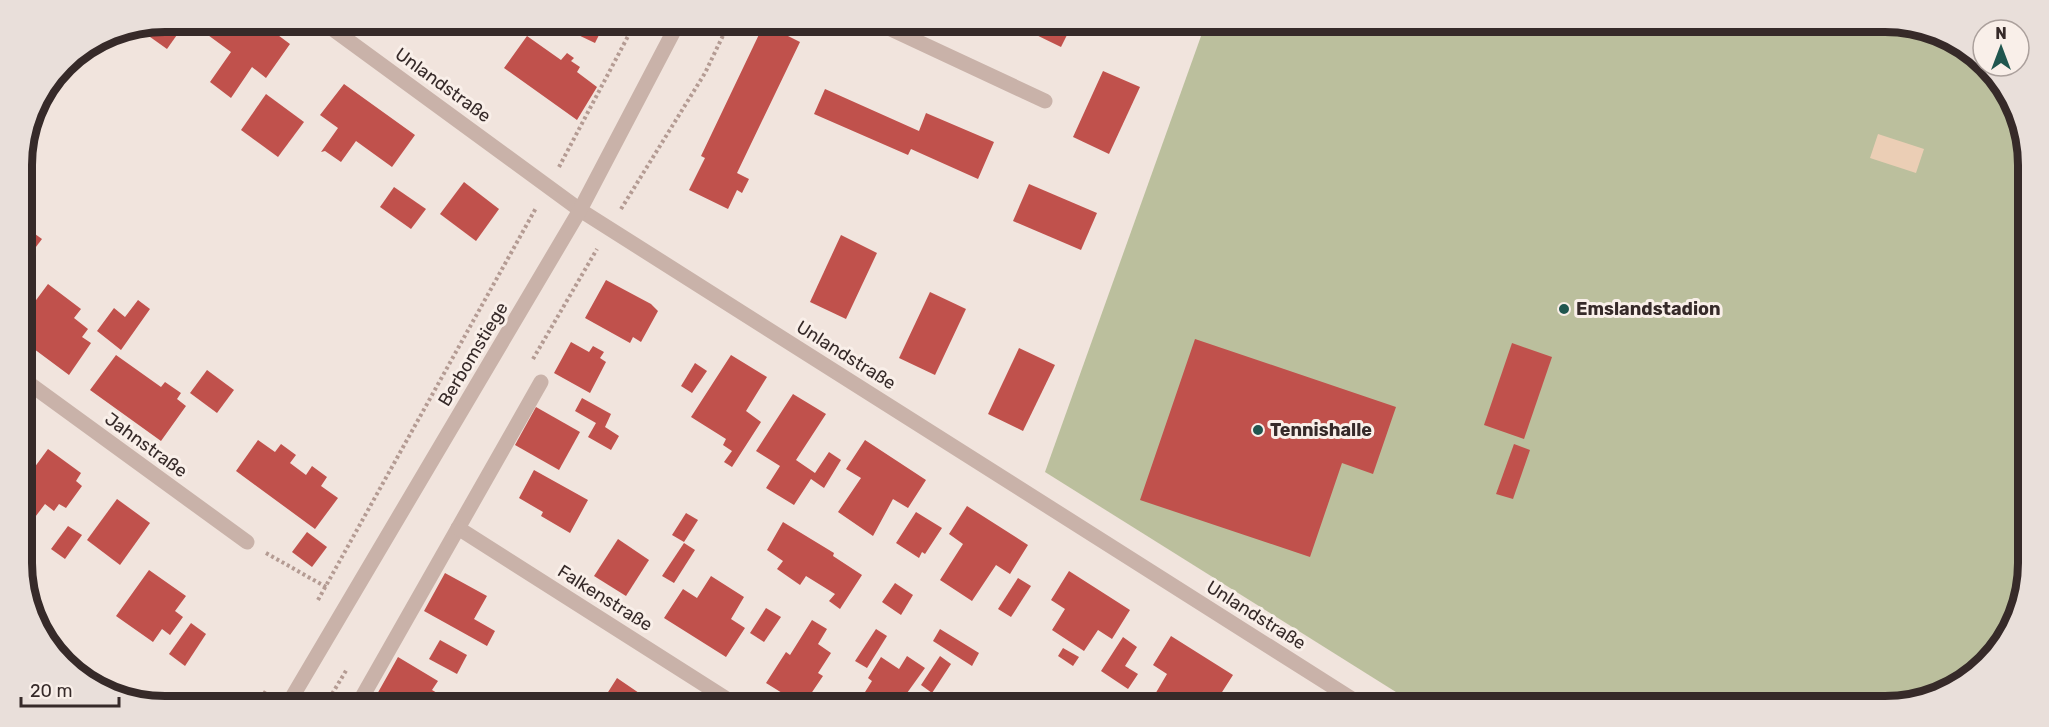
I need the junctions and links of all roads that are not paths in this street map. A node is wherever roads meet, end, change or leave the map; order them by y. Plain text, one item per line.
1 (337, 32) edge
2 (673, 32) edge
3 (897, 32) edge
4 (1045, 101) dead end
5 (580, 210) junction
6 (541, 382) dead end
7 (32, 386) edge
8 (458, 528) junction
9 (247, 542) road end
10 (1346, 695) edge
11 (293, 696) edge
12 (363, 696) edge
13 (722, 696) edge

1 - 5 street, Unlandstraße
2 - 5 street, Berbomstiege
3 - 4 street
5 - 10 street, Unlandstraße
5 - 11 street, Berbomstiege
6 - 8 street
7 - 9 street, Jahnstraße
8 - 12 street
8 - 13 street, Falkenstraße

